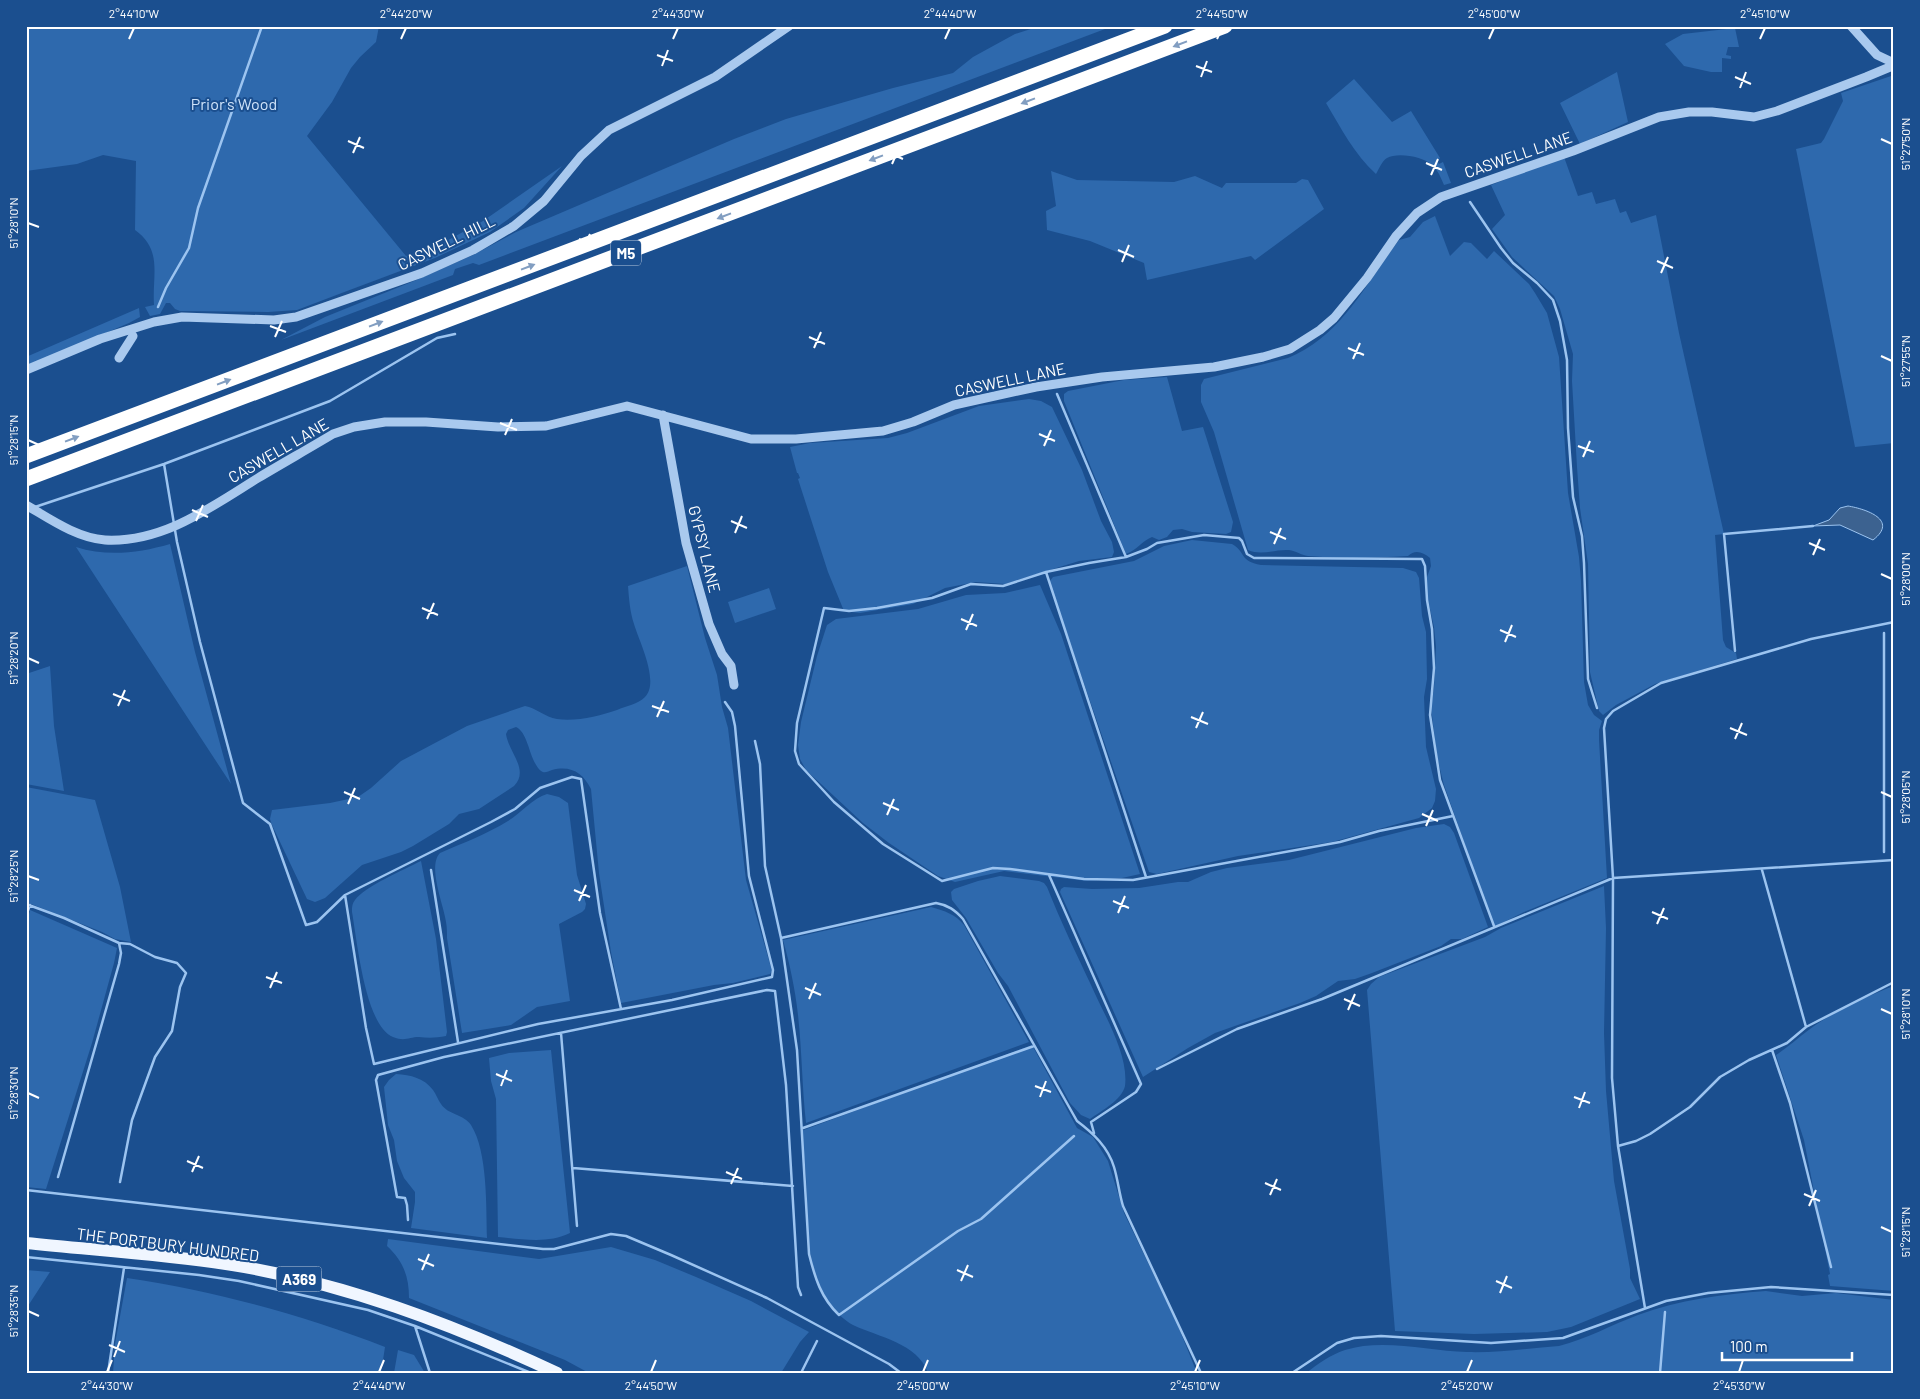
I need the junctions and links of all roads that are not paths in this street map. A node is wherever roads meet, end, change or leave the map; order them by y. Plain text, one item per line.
1 (789, 26) edge
2 (1165, 26) edge
3 (1225, 26) edge
4 (1851, 26) edge
5 (1893, 62) edge
6 (114, 334) junction
7 (133, 336) dead end
8 (26, 370) edge
9 (663, 415) junction
10 (26, 456) edge
11 (26, 480) edge
12 (26, 505) edge
13 (734, 685) dead end
14 (26, 1243) edge
15 (557, 1373) edge

1 - 6 street, CASWELL HILL
10 -> 2 highway, M5
3 -> 11 highway, M5
4 - 5 street
5 - 9 street, CASWELL LANE
6 - 7 street
6 - 8 street, CASWELL HILL
9 - 12 street, CASWELL LANE
9 - 13 street, GYPSY LANE
14 - 15 main road, THE PORTBURY HUNDRED / A369

